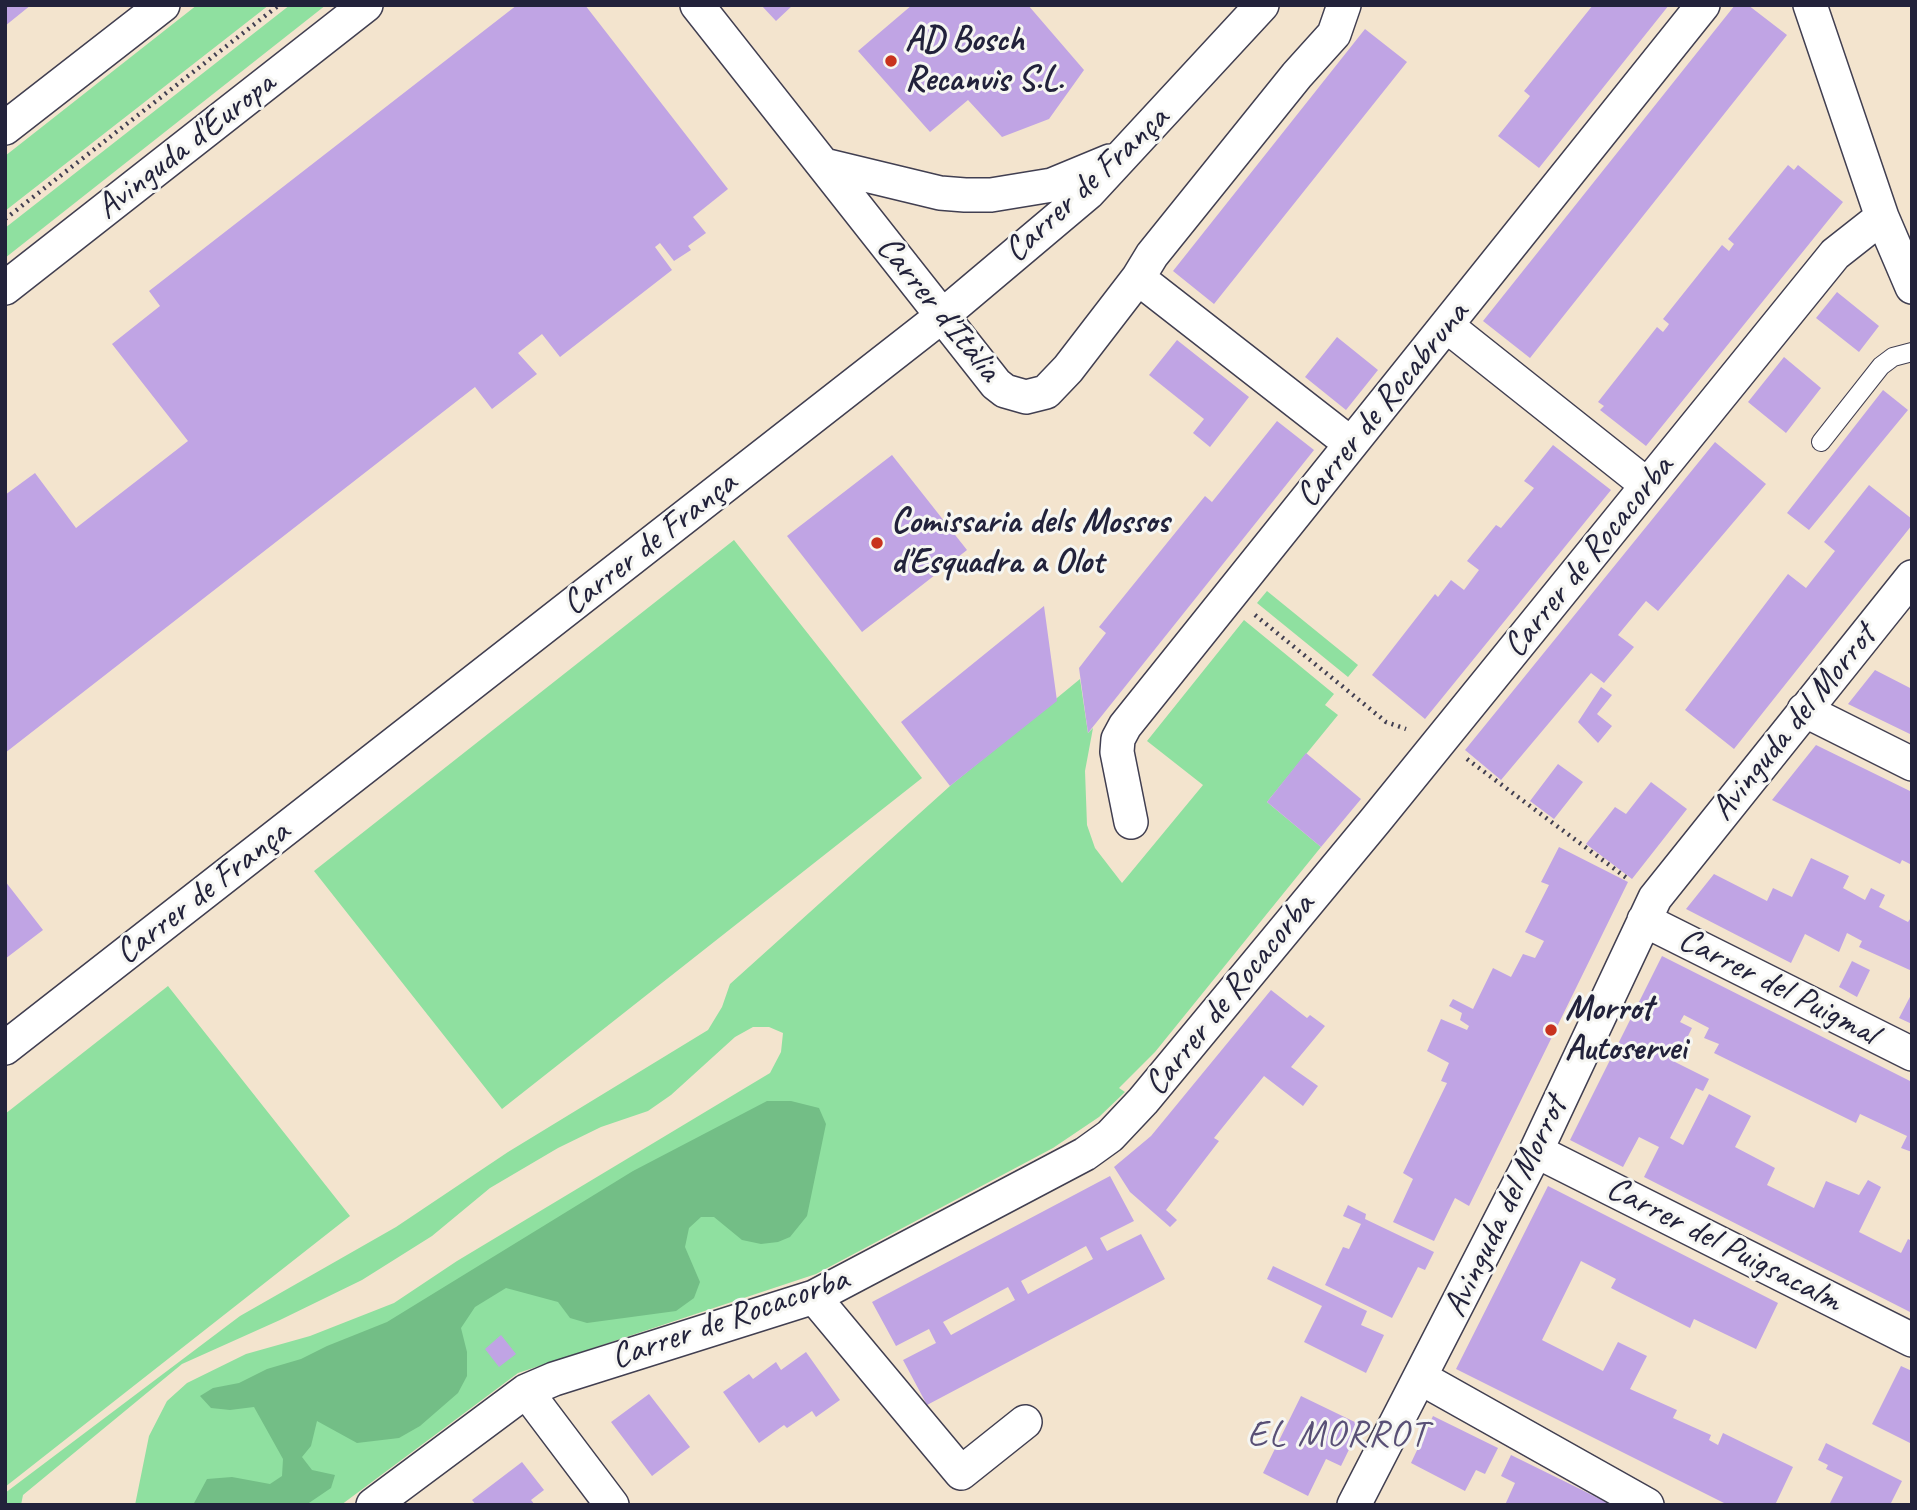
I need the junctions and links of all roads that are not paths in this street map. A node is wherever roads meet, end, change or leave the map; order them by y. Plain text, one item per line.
1 (163, 5) edge
2 (366, 5) edge
3 (697, 5) edge
4 (1262, 5) edge
5 (1345, 5) edge
6 (1703, 5) edge
7 (1810, 5) edge
8 (5, 128) edge
9 (1130, 151) junction
10 (824, 165) junction
11 (1882, 217) junction
12 (1906, 252) edge
13 (1138, 278) junction
14 (1912, 287) edge
15 (5, 288) edge
16 (942, 316) junction
17 (1447, 326) junction
18 (1912, 352) edge
19 (1821, 442) dead end
20 (1351, 444) junction
21 (1647, 485) junction
22 (1912, 577) edge
23 (1804, 710) junction
24 (1912, 764) edge
25 (1131, 822) dead end
26 (1650, 909) junction
27 (5, 1048) edge
28 (1912, 1054) edge
29 (1536, 1151) junction
30 (814, 1297) junction
31 (1912, 1340) edge
32 (1421, 1378) junction
33 (526, 1391) junction
34 (1024, 1422) dead end
35 (373, 1505) edge
36 (612, 1505) edge
37 (1354, 1505) edge
38 (1647, 1505) edge

1 - 8 street
2 - 15 street, Avinguda d'Europa
3 - 10 street, Carrer d'Itàlia
4 - 9 street, Carrer de França
5 - 13 street, Carrer d'Itàlia
6 - 17 street, Carrer de Rocabruna
7 - 11 street
9 - 10 street
9 - 16 street, Carrer de França
10 - 16 street, Carrer d'Itàlia
11 - 12 street
11 - 21 street, Carrer de Rocacorba
12 - 14 street
13 - 16 street, Carrer d'Itàlia
13 - 20 street
16 - 27 street, Carrer de França
17 - 20 street, Carrer de Rocabruna
17 - 21 street
18 - 19 lane
20 - 25 street, Carrer de Rocabruna
21 - 30 street, Carrer de Rocacorba
22 - 23 street, Avinguda del Morrot
23 - 24 street
23 - 26 street, Avinguda del Morrot
26 - 28 street, Carrer del Puigmal
26 - 29 street, Avinguda del Morrot
29 - 31 street, Carrer del Puigsacalm
29 - 32 street, Avinguda del Morrot
30 - 33 street, Carrer de Rocacorba
30 - 34 street
32 - 37 street, Avinguda del Morrot
32 - 38 street
33 - 35 street, Carrer de Rocacorba
33 - 36 street

